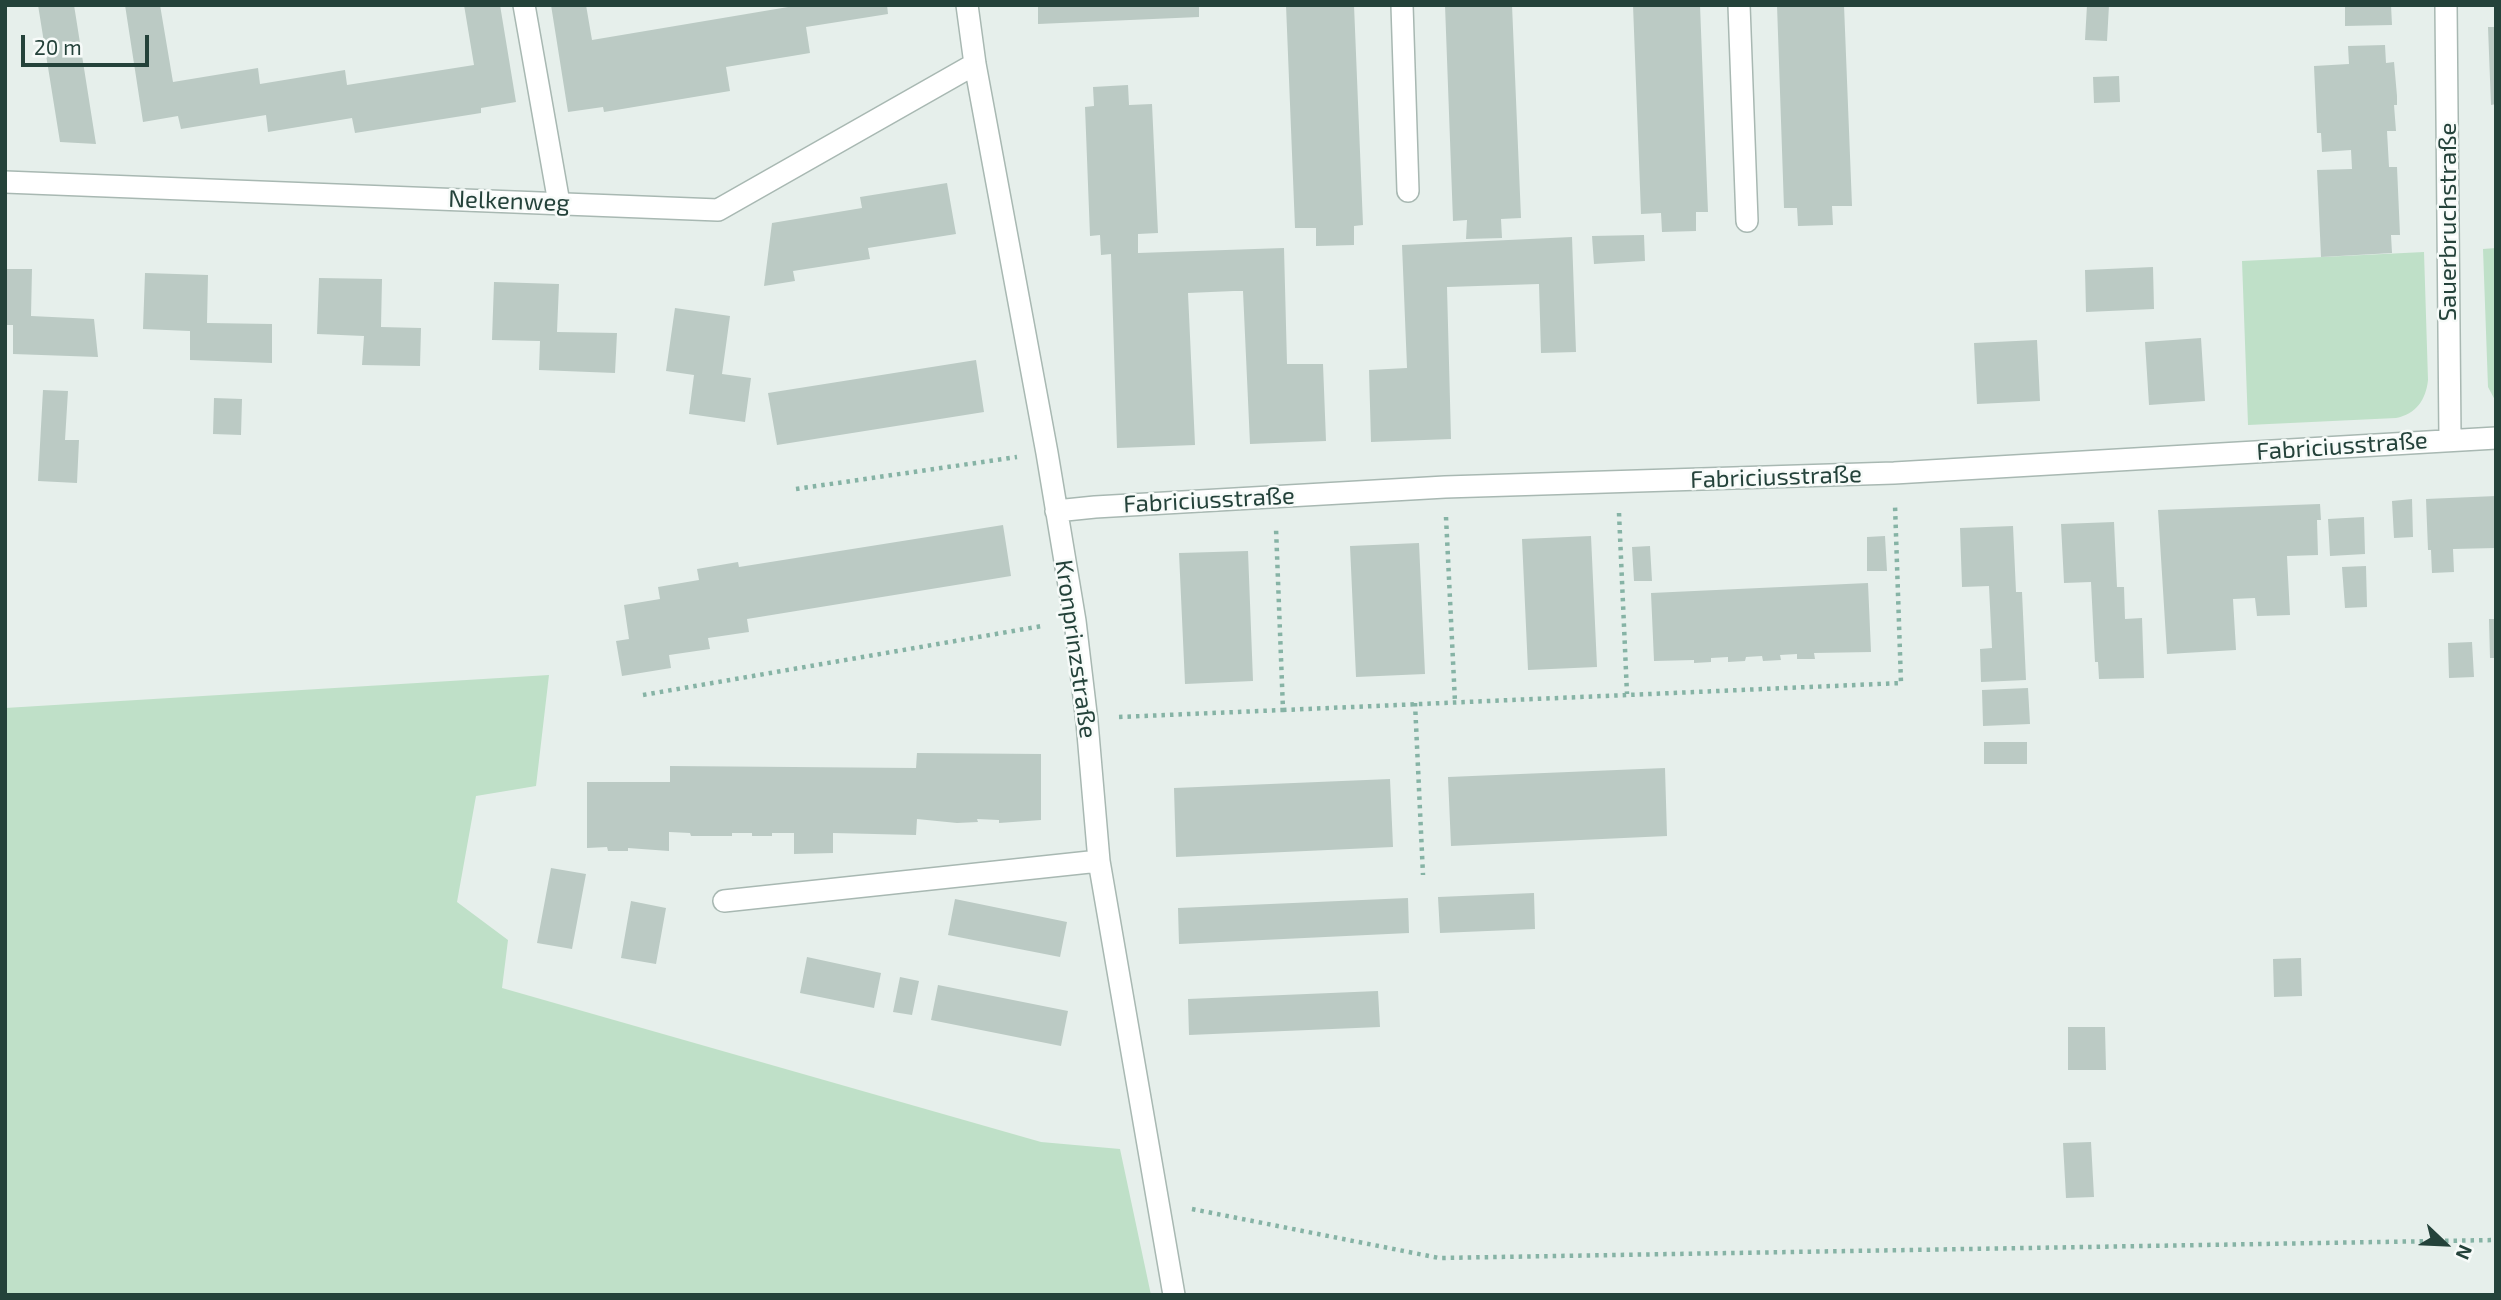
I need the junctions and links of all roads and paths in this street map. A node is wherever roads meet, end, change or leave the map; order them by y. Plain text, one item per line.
1 (524, 5) edge
2 (967, 5) edge
3 (1402, 5) edge
4 (1740, 5) edge
5 (2446, 5) edge
6 (975, 64) junction
7 (5, 182) edge
8 (1408, 191) dead end
9 (559, 203) junction
10 (1747, 221) dead end
11 (2496, 438) edge
12 (2450, 439) junction
13 (1047, 453) junction
14 (1894, 473) junction
15 (1618, 481) junction
16 (1445, 487) junction
17 (796, 489) dead end
18 (1275, 497) junction
19 (1056, 511) junction
20 (1074, 621) junction
21 (1627, 694) junction
22 (643, 695) dead end
23 (1455, 702) junction
24 (1415, 703) junction
25 (1283, 709) junction
26 (1087, 722) junction
27 (1099, 861) junction
28 (1423, 875) dead end
29 (724, 901) dead end
30 (1157, 1204) junction
31 (2496, 1240) edge
32 (1174, 1295) edge

1 - 9 street
2 - 6 street, Kronprinzstraße
3 - 8 street
4 - 10 street
5 - 12 street, Sauerbruchstraße
6 - 9 street, Nelkenweg
6 - 13 street, Kronprinzstraße
7 - 9 street, Nelkenweg
11 - 12 street, Fabriciusstraße
12 - 14 street, Fabriciusstraße
13 - 17 path
13 - 19 street, Kronprinzstraße
14 - 15 street, Fabriciusstraße
14 - 21 path
15 - 16 street, Fabriciusstraße
15 - 21 path
16 - 18 street, Fabriciusstraße
16 - 23 path
18 - 19 street, Fabriciusstraße
18 - 25 path
19 - 20 street, Kronprinzstraße
20 - 22 path
20 - 26 street, Kronprinzstraße
21 - 23 path
23 - 24 path
24 - 25 path
24 - 28 path
25 - 26 path
26 - 27 street, Kronprinzstraße
27 - 29 street
27 - 30 street, Kronprinzstraße
30 - 31 path
30 - 32 street, Kronprinzstraße

